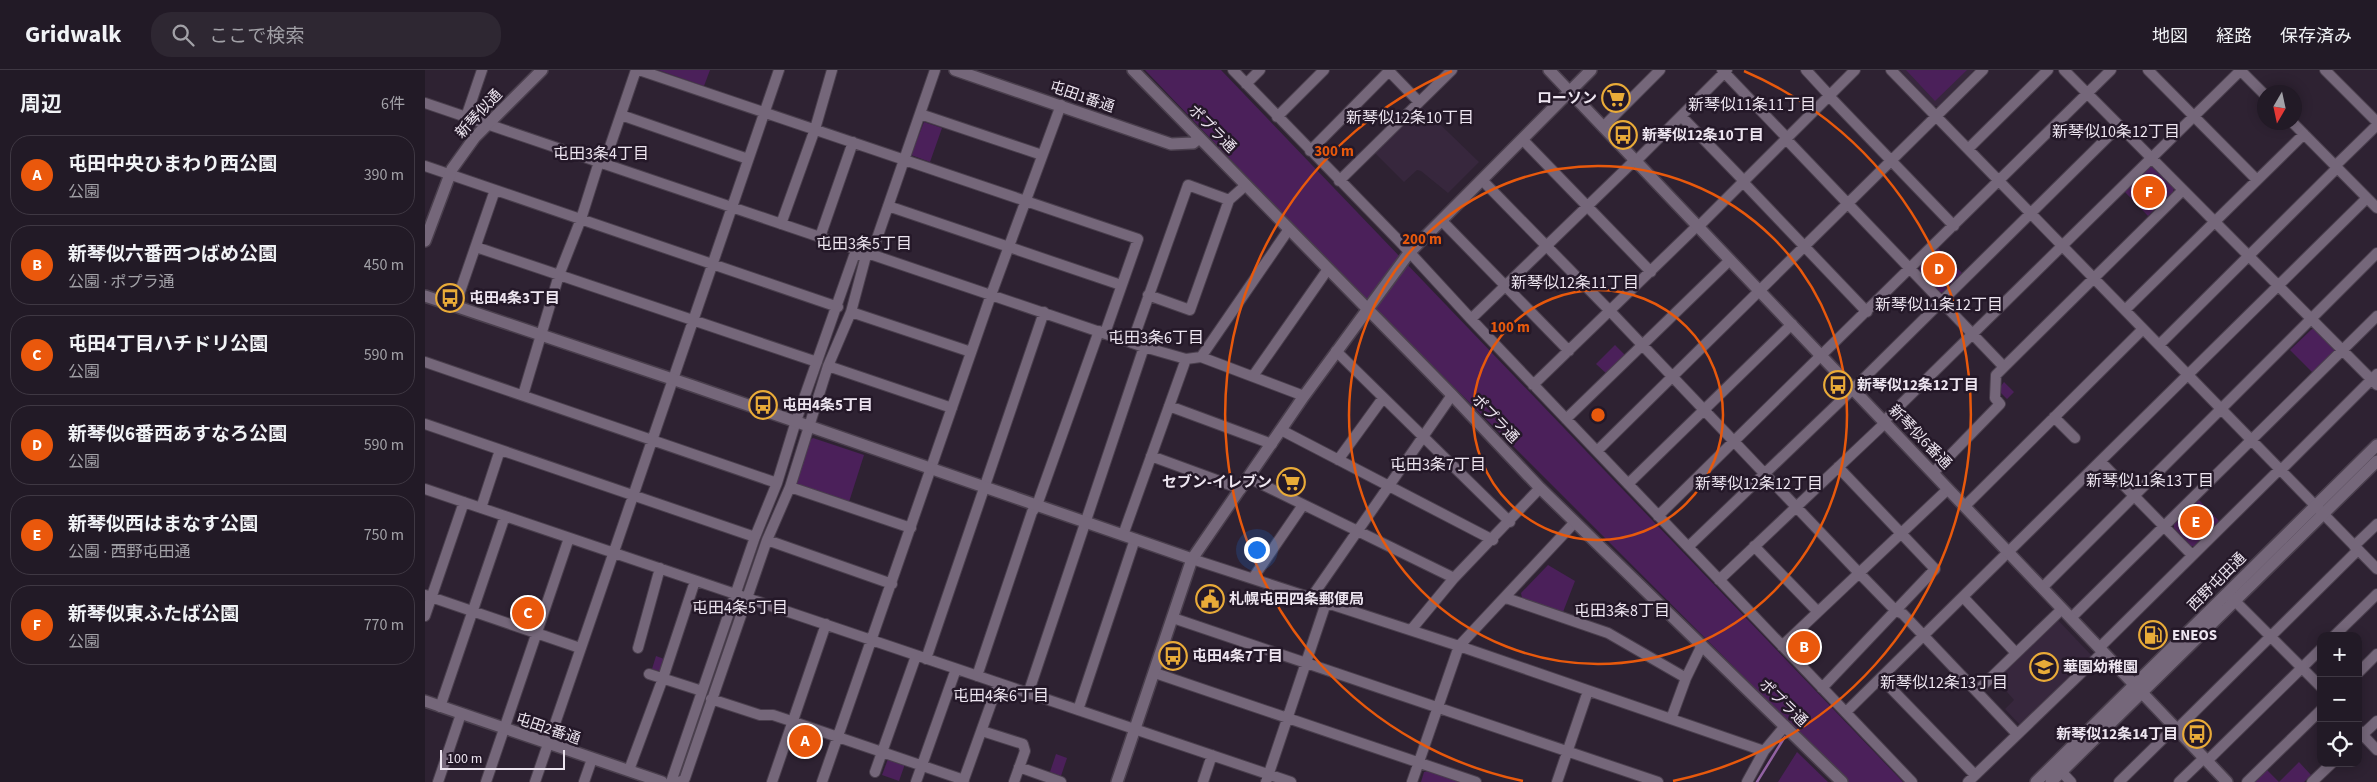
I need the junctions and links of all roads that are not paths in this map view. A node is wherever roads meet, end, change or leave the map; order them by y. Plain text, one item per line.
1 (482, 70) edge
2 (542, 70) edge
3 (637, 70) edge
4 (779, 70) edge
5 (832, 70) edge
6 (935, 70) edge
7 (955, 70) edge
8 (1133, 70) edge
9 (1233, 70) edge
10 (1260, 70) edge
11 (1324, 70) edge
12 (1452, 70) edge
13 (1549, 70) edge
14 (1591, 70) edge
15 (1660, 70) edge
16 (1806, 70) edge
17 (1855, 70) edge
18 (1891, 70) edge
19 (1983, 70) edge
20 (2048, 70) edge
21 (2064, 70) edge
22 (2111, 70) edge
23 (2148, 70) edge
24 (2240, 70) edge
25 (2325, 70) edge
26 (1392, 71) edge
27 (1725, 71) edge
28 (1246, 84) junction
29 (2257, 87) edge
30 (1570, 92) junction
31 (2088, 94) junction
32 (1830, 96) junction
33 (1419, 102) junction
34 (425, 103) edge
35 (1061, 105) junction
36 (765, 111) junction
37 (920, 114) junction
38 (621, 115) junction
39 (1681, 116) junction
40 (1936, 116) junction
41 (2193, 116) junction
42 (466, 117) junction
43 (1277, 117) junction
44 (2377, 123) edge
45 (487, 125) junction
46 (2119, 126) junction
47 (1603, 127) junction
48 (815, 129) junction
49 (2299, 130) edge
50 (2303, 134) junction
51 (1199, 138) junction
52 (1787, 138) junction
53 (1523, 140) junction
54 (853, 142) junction
55 (1968, 150) junction
56 (1310, 151) junction
57 (1042, 155) junction
58 (2151, 158) junction
59 (747, 159) junction
60 (904, 159) junction
61 (1635, 160) junction
62 (1891, 161) junction
63 (601, 163) junction
64 (425, 166) edge
65 (2336, 167) junction
66 (450, 175) junction
67 (1482, 180) junction
68 (2257, 180) junction
69 (1339, 181) junction
70 (1743, 181) junction
71 (1999, 181) junction
72 (1245, 185) junction
73 (495, 190) junction
74 (2183, 190) junction
75 (2367, 198) junction
76 (1229, 200) junction
77 (1025, 201) junction
78 (1848, 204) junction
79 (731, 206) junction
80 (888, 206) junction
81 (1588, 206) junction
82 (2377, 208) edge
83 (2031, 213) junction
84 (581, 219) junction
85 (1442, 221) junction
86 (2215, 222) junction
87 (781, 224) junction
88 (1698, 226) junction
89 (1954, 226) junction
90 (1289, 229) junction
91 (820, 236) junction
92 (425, 241) edge
93 (2062, 245) junction
94 (476, 246) junction
95 (1546, 246) junction
96 (1008, 247) junction
97 (1804, 247) junction
98 (867, 252) junction
99 (1409, 253) junction
100 (2377, 253) edge
101 (2249, 256) junction
102 (1730, 260) junction
103 (711, 264) junction
104 (1328, 269) junction
105 (1911, 269) junction
106 (1651, 272) junction
107 (559, 275) junction
108 (2093, 278) junction
109 (1121, 285) junction
110 (1505, 286) junction
111 (2278, 286) junction
112 (1760, 291) junction
113 (991, 295) junction
114 (1149, 295) junction
115 (425, 296) edge
116 (1941, 302) junction
117 (455, 306) junction
118 (838, 307) junction
119 (1366, 309) junction
120 (2125, 310) junction
121 (1610, 311) junction
122 (851, 312) junction
123 (1044, 312) junction
124 (1867, 312) junction
125 (2377, 316) edge
126 (1471, 319) junction
127 (2311, 319) junction
128 (692, 320) junction
129 (1791, 324) junction
130 (2143, 329) junction
131 (1102, 332) junction
132 (1972, 334) junction
133 (540, 335) junction
134 (1132, 343) junction
135 (1642, 345) junction
136 (2159, 345) junction
137 (1144, 347) junction
138 (2343, 350) junction
139 (1336, 351) junction
140 (1569, 351) junction
141 (971, 352) junction
142 (1822, 356) junction
143 (1201, 357) junction
144 (1186, 359) junction
145 (425, 362) edge
146 (817, 362) junction
147 (828, 366) junction
148 (2004, 367) junction
149 (2188, 375) junction
150 (1253, 376) junction
151 (1673, 378) junction
152 (672, 380) junction
153 (2375, 380) edge
154 (1533, 385) junction
155 (1853, 389) junction
156 (523, 394) junction
157 (1452, 395) junction
158 (1304, 396) junction
159 (1383, 398) junction
160 (1169, 406) junction
161 (952, 408) junction
162 (2221, 409) junction
163 (1704, 410) junction
164 (2055, 417) junction
165 (1566, 419) junction
166 (796, 422) junction
167 (1884, 422) junction
168 (425, 424) edge
169 (808, 426) junction
170 (1281, 430) junction
171 (1423, 437) junction
172 (2075, 438) dead end
173 (651, 439) junction
174 (2251, 440) junction
175 (1735, 441) junction
176 (1272, 444) junction
177 (2377, 446) edge
178 (500, 450) junction
179 (1597, 452) junction
180 (1151, 456) junction
181 (1338, 460) junction
182 (2377, 461) edge
183 (2101, 462) junction
184 (1838, 467) junction
185 (931, 469) junction
186 (2280, 469) junction
187 (1933, 473) junction
188 (1765, 474) junction
189 (1249, 478) junction
190 (777, 483) junction
191 (1628, 484) junction
192 (1389, 485) junction
193 (790, 487) junction
194 (984, 488) junction
195 (1540, 488) junction
196 (425, 489) edge
197 (1241, 489) junction
198 (1948, 489) junction
199 (633, 495) junction
200 (2135, 495) junction
201 (464, 502) junction
202 (1037, 505) junction
203 (1303, 505) junction
204 (1796, 506) junction
205 (1965, 506) junction
206 (481, 508) junction
207 (2319, 509) junction
208 (505, 516) junction
209 (1658, 516) junction
210 (1085, 521) junction
211 (1510, 522) junction
212 (1575, 522) junction
213 (2377, 524) edge
214 (2165, 526) junction
215 (911, 528) junction
216 (1357, 531) junction
217 (1901, 534) junction
218 (1123, 535) junction
219 (755, 537) junction
220 (569, 538) junction
221 (1135, 539) junction
222 (767, 540) junction
223 (1493, 540) junction
224 (1754, 546) junction
225 (1688, 547) junction
226 (2356, 548) junction
227 (613, 552) junction
228 (2009, 553) junction
229 (2192, 555) junction
230 (1193, 559) junction
231 (659, 568) junction
232 (2377, 569) edge
233 (1859, 573) junction
234 (1253, 578) junction
235 (1454, 578) junction
236 (1719, 580) junction
237 (695, 581) junction
238 (892, 584) junction
239 (2042, 588) junction
240 (736, 594) junction
241 (2377, 594) edge
242 (428, 596) edge
243 (1963, 597) junction
244 (2231, 597) junction
245 (748, 598) junction
246 (1311, 598) junction
247 (1506, 598) junction
248 (1326, 603) junction
249 (2062, 609) junction
250 (1897, 611) junction
251 (473, 612) junction
252 (1818, 612) junction
253 (425, 616) edge
254 (1173, 618) junction
255 (2071, 618) junction
256 (826, 624) junction
257 (1411, 630) junction
258 (2338, 632) edge
259 (536, 634) junction
260 (1923, 636) junction
261 (2271, 637) junction
262 (872, 640) junction
263 (1459, 646) junction
264 (1702, 646) junction
265 (1782, 646) junction
266 (580, 648) junction
267 (638, 648) dead end
268 (2101, 650) junction
269 (2317, 652) edge
270 (2015, 653) junction
271 (2377, 654) edge
272 (921, 658) junction
273 (1306, 662) junction
274 (2301, 668) junction
275 (956, 669) junction
276 (2362, 669) edge
277 (1155, 673) junction
278 (649, 674) dead end
279 (977, 676) junction
280 (663, 678) junction
281 (1686, 678) junction
282 (1881, 678) junction
283 (2317, 683) edge
284 (998, 684) junction
285 (1822, 688) junction
286 (2138, 688) junction
287 (703, 691) junction
288 (1588, 691) junction
289 (1977, 692) junction
290 (1028, 694) junction
291 (711, 699) junction
292 (425, 701) edge
293 (1437, 706) junction
294 (440, 707) junction
295 (1078, 710) junction
296 (1846, 712) junction
297 (461, 714) junction
298 (2317, 714) edge
299 (1287, 717) junction
300 (1671, 719) junction
301 (2377, 721) edge
302 (793, 722) junction
303 (1785, 726) junction
304 (2176, 728) junction
305 (504, 730) junction
306 (1136, 730) junction
307 (982, 731) junction
308 (2362, 733) edge
309 (2017, 734) junction
310 (2362, 737) edge
311 (837, 738) junction
312 (547, 744) junction
313 (2377, 750) edge
314 (1567, 751) junction
315 (1764, 751) junction
316 (882, 752) junction
317 (1211, 755) junction
318 (592, 759) junction
319 (2205, 759) junction
320 (1418, 762) junction
321 (922, 765) junction
322 (1019, 767) junction
323 (2328, 767) edge
324 (2058, 768) junction
325 (629, 770) junction
326 (875, 772) dead end
327 (1267, 778) edge
328 (1971, 778) edge
329 (963, 781) edge
330 (438, 782) edge
331 (486, 782) edge
332 (535, 782) edge
333 (584, 782) edge
334 (662, 782) edge
335 (671, 782) edge
336 (679, 782) edge
337 (772, 782) edge
338 (822, 782) edge
339 (916, 782) edge
340 (1014, 782) edge
341 (1061, 782) edge
342 (1117, 782) edge
343 (1203, 782) edge
344 (1291, 782) edge
345 (1412, 782) edge
346 (1476, 782) edge
347 (1557, 782) edge
348 (1658, 782) edge
349 (1747, 782) edge
350 (1842, 782) edge
351 (1913, 782) edge
352 (2036, 782) edge
353 (2051, 782) edge
354 (2071, 782) edge
355 (2119, 782) edge
356 (2179, 782) edge
357 (2227, 782) edge
358 (2247, 782) edge
359 (2312, 782) edge

1 - 42 street
2 - 45 street, 新琴似通
3 - 36 street
3 - 38 street
4 - 36 street
5 - 48 street
6 - 37 street
7 - 35 street, 屯田1番通
8 - 51 street, ポプラ通
9 - 28 street
10 - 28 street
11 - 43 street
12 - 33 street
13 - 30 street, 新琴似6番通
14 - 30 street
15 - 47 street
16 - 32 street
17 - 32 street
18 - 40 street
19 - 40 street
20 - 55 street
21 - 31 street
22 - 31 street
23 - 41 street
24 - 29 street
24 - 41 street
25 - 44 street
26 - 33 street
26 - 56 street
27 - 39 street
27 - 52 street
28 - 43 street
30 - 47 street, 新琴似6番通
30 - 53 street
31 - 46 street
31 - 71 street
32 - 52 street
32 - 62 street
33 - 69 street
34 - 42 street
35 - 51 street, 屯田1番通
35 - 57 street
36 - 48 street
36 - 59 street
37 - 57 street
37 - 60 street
38 - 59 street
38 - 63 street
39 - 61 street
39 - 70 street
40 - 55 street
40 - 62 street
41 - 58 street
41 - 68 street
42 - 45 street
43 - 56 street
44 - 65 street
45 - 63 street
45 - 66 street, 新琴似通
46 - 58 street
46 - 83 street
47 - 61 street, 新琴似6番通
48 - 54 street
48 - 87 street
49 - 50 street
50 - 65 street
50 - 68 street
51 - 72 street, ポプラ通
52 - 70 street
52 - 78 street
53 - 67 street
53 - 81 street
54 - 60 street
54 - 91 street
55 - 71 street
56 - 69 street
57 - 77 street
58 - 74 street
58 - 93 street
59 - 79 street
60 - 77 street
60 - 80 street
61 - 81 street
61 - 88 street, 新琴似6番通
62 - 78 street
62 - 89 street
63 - 79 street
63 - 84 street
64 - 66 street
65 - 75 street
65 - 101 street
66 - 73 street
66 - 92 street, 新琴似通
67 - 85 street
67 - 95 street
68 - 86 street
69 - 99 street
70 - 88 street
70 - 97 street
71 - 83 street
71 - 89 street
72 - 76 street
72 - 90 street, ポプラ通
73 - 84 street
73 - 94 street
74 - 86 street
74 - 108 street
75 - 82 street
75 - 111 street
76 - 114 street
76 - 114 street
77 - 96 street
77 - 109 street
78 - 97 street
78 - 105 street
79 - 87 street
79 - 103 street
80 - 96 street
80 - 98 street
81 - 95 street
81 - 106 street
83 - 93 street
83 - 116 street
84 - 103 street
84 - 107 street
85 - 99 street
85 - 110 street
86 - 101 street
86 - 120 street
87 - 91 street
88 - 102 street, 新琴似6番通
88 - 106 street
89 - 105 street
90 - 104 street, ポプラ通
90 - 143 street
91 - 98 street
93 - 108 street
93 - 132 street
94 - 107 street
94 - 117 street
95 - 110 street
95 - 121 street
96 - 109 street
96 - 113 street
97 - 112 street
97 - 124 street
98 - 113 street
98 - 118 street
98 - 122 street
99 - 119 street
99 - 126 street
100 - 127 street
101 - 111 street
101 - 136 street
102 - 112 street, 新琴似6番通
102 - 135 street
103 - 118 street
103 - 128 street
104 - 119 street, ポプラ通
104 - 150 street
105 - 116 street
105 - 124 street
106 - 121 street
107 - 128 street
107 - 133 street
108 - 120 street
108 - 148 street
109 - 131 street
110 - 126 street
110 - 140 street
111 - 127 street
111 - 149 street
112 - 129 street, 新琴似6番通
112 - 151 street
113 - 123 street
113 - 141 street
114 - 134 street
115 - 117 street
116 - 132 street
116 - 155 street
117 - 133 street
118 - 146 street
119 - 139 street
119 - 157 street, ポプラ通
120 - 130 street
121 - 135 street
121 - 140 street
122 - 141 street
122 - 147 street
123 - 131 street
123 - 194 street
124 - 142 street
125 - 138 street
126 - 154 street
127 - 138 street
127 - 162 street
128 - 146 street
128 - 152 street
129 - 142 street, 新琴似6番通
129 - 163 street
130 - 136 street
130 - 164 street
131 - 134 street
131 - 202 street
132 - 148 street
132 - 167 street
133 - 152 street
133 - 156 street
134 - 137 street
135 - 151 street
135 - 165 street
136 - 149 street
137 - 144 street
137 - 210 street
138 - 153 street
138 - 174 street
139 - 158 street
139 - 159 street
140 - 154 street
141 - 161 street
142 - 155 street, 新琴似6番通
142 - 175 street
143 - 144 street
143 - 150 street
144 - 160 street
145 - 156 street
146 - 166 street
147 - 161 street
147 - 169 street
148 - 187 street
149 - 162 street
149 - 183 street
150 - 158 street
151 - 163 street
151 - 179 street
152 - 166 street
152 - 173 street
153 - 186 street
154 - 165 street
155 - 167 street, 新琴似6番通
155 - 188 street
156 - 173 street
157 - 171 street
157 - 195 street, ポプラ通
158 - 170 street
159 - 171 street
159 - 181 street
160 - 176 street
160 - 180 street
161 - 185 street
162 - 174 street
162 - 200 street
163 - 175 street
163 - 191 street
164 - 172 street
164 - 205 street
165 - 179 street
166 - 169 street
166 - 190 street
167 - 184 street
167 - 187 street, 新琴似6番通
168 - 178 street
169 - 185 street
169 - 193 street
170 - 176 street
170 - 181 street
171 - 192 street
171 - 211 street
173 - 190 street
173 - 199 street
174 - 186 street
174 - 214 street
175 - 188 street
175 - 209 street
176 - 189 street
177 - 207 street, 西野屯田通
178 - 199 street
178 - 206 street
179 - 191 street
180 - 197 street
180 - 218 street
181 - 192 street
182 - 207 street, 西野屯田通
183 - 200 street
183 - 228 street
184 - 204 street
184 - 217 street
185 - 194 street
185 - 215 street
186 - 207 street
186 - 229 street
187 - 198 street, 新琴似6番通
188 - 204 street
188 - 225 street
189 - 197 street
189 - 203 street
190 - 219 street
191 - 209 street
192 - 216 street
192 - 223 street
193 - 215 street
193 - 222 street
194 - 202 street
194 - 272 street
195 - 211 street
195 - 212 street, ポプラ通
196 - 201 street
197 - 230 street
198 - 205 street, 新琴似6番通
198 - 217 street
199 - 219 street
199 - 227 street
200 - 214 street
200 - 239 street
201 - 206 street
201 - 242 street
202 - 210 street
202 - 279 street
203 - 216 street
203 - 234 street
204 - 224 street
204 - 233 street
205 - 228 street, 新琴似6番通
206 - 208 street
207 - 226 street
207 - 244 street, 西野屯田通
208 - 220 street
208 - 251 street
209 - 225 street
210 - 218 street
210 - 290 street
211 - 223 street
212 - 247 street
212 - 264 street, ポプラ通
213 - 226 street
214 - 229 street
214 - 255 street
215 - 238 street
216 - 235 street
216 - 246 street
217 - 233 street
217 - 250 street
218 - 221 street
219 - 240 street
220 - 227 street
220 - 259 street
221 - 230 street
221 - 295 street
222 - 238 street
222 - 245 street
223 - 235 street
224 - 236 street
224 - 252 street
225 - 236 street
226 - 232 street
226 - 261 street
227 - 231 street
227 - 266 street
228 - 239 street, 新琴似6番通
228 - 243 street
229 - 268 street
230 - 234 street
230 - 254 street
231 - 237 street
231 - 267 street
233 - 250 street
233 - 252 street
234 - 246 street
235 - 257 street
236 - 265 street
237 - 240 street
237 - 280 street
238 - 262 street
239 - 249 street, 新琴似6番通
240 - 245 street
240 - 287 street
241 - 258 street
242 - 251 street
242 - 253 street
243 - 260 street
243 - 270 street
244 - 261 street
244 - 286 street, 西野屯田通
245 - 256 street
245 - 291 street
246 - 248 street
247 - 263 street
247 - 281 street
248 - 257 street
248 - 273 street
249 - 255 street, 新琴似6番通
249 - 270 street
250 - 260 street
250 - 285 street
251 - 259 street
251 - 294 street
252 - 265 street
254 - 273 street
254 - 277 street
255 - 268 street, 新琴似6番通
256 - 262 street
256 - 302 street
257 - 263 street
259 - 266 street
259 - 305 street
260 - 282 street
260 - 289 street
261 - 274 street
261 - 304 street
262 - 272 street
262 - 311 street
263 - 288 street
263 - 293 street
264 - 281 street
264 - 303 street, ポプラ通
265 - 285 street
266 - 312 street
268 - 286 street, 新琴似6番通
268 - 309 street
269 - 274 street
270 - 289 street
271 - 276 street
272 - 275 street
272 - 316 street
273 - 293 street
273 - 299 street
274 - 283 street
274 - 319 street
275 - 279 street
275 - 321 street
277 - 299 street
277 - 306 street
278 - 280 street
279 - 284 street
280 - 287 street
280 - 325 street
281 - 300 street
282 - 296 street
282 - 328 street
284 - 290 street
284 - 307 street
285 - 296 street
286 - 304 street, 新琴似6番通
286 - 324 street, 西野屯田通
287 - 335 street
288 - 300 street
288 - 314 street
289 - 309 street
290 - 295 street
291 - 302 street
291 - 336 street
292 - 294 street, 屯田2番通
293 - 314 street
293 - 320 street
294 - 297 street, 屯田2番通
295 - 306 street
296 - 351 street
297 - 305 street, 屯田2番通
297 - 330 street
298 - 358 street
299 - 320 street
299 - 327 street
300 - 315 street
301 - 308 street
302 - 311 street
302 - 337 street
303 - 315 street
303 - 350 street, ポプラ通
304 - 319 street, 新琴似6番通
304 - 355 street
305 - 312 street, 屯田2番通
305 - 331 street
306 - 317 street
306 - 342 street
307 - 322 street
307 - 329 street
309 - 328 street
310 - 313 street
311 - 316 street
311 - 338 street
312 - 318 street, 屯田2番通
312 - 332 street
314 - 347 street
314 - 348 street
315 - 349 street
316 - 321 street
316 - 326 street
317 - 327 street
317 - 343 street
318 - 325 street, 屯田2番通
318 - 333 street
319 - 356 street
319 - 357 street, 新琴似6番通
320 - 345 street
320 - 346 street
321 - 329 street
321 - 339 street
322 - 340 street
322 - 341 street
323 - 359 street
324 - 352 street, 西野屯田通
324 - 353 street, 西野屯田通
324 - 354 street
325 - 334 street, 屯田2番通
327 - 344 street

